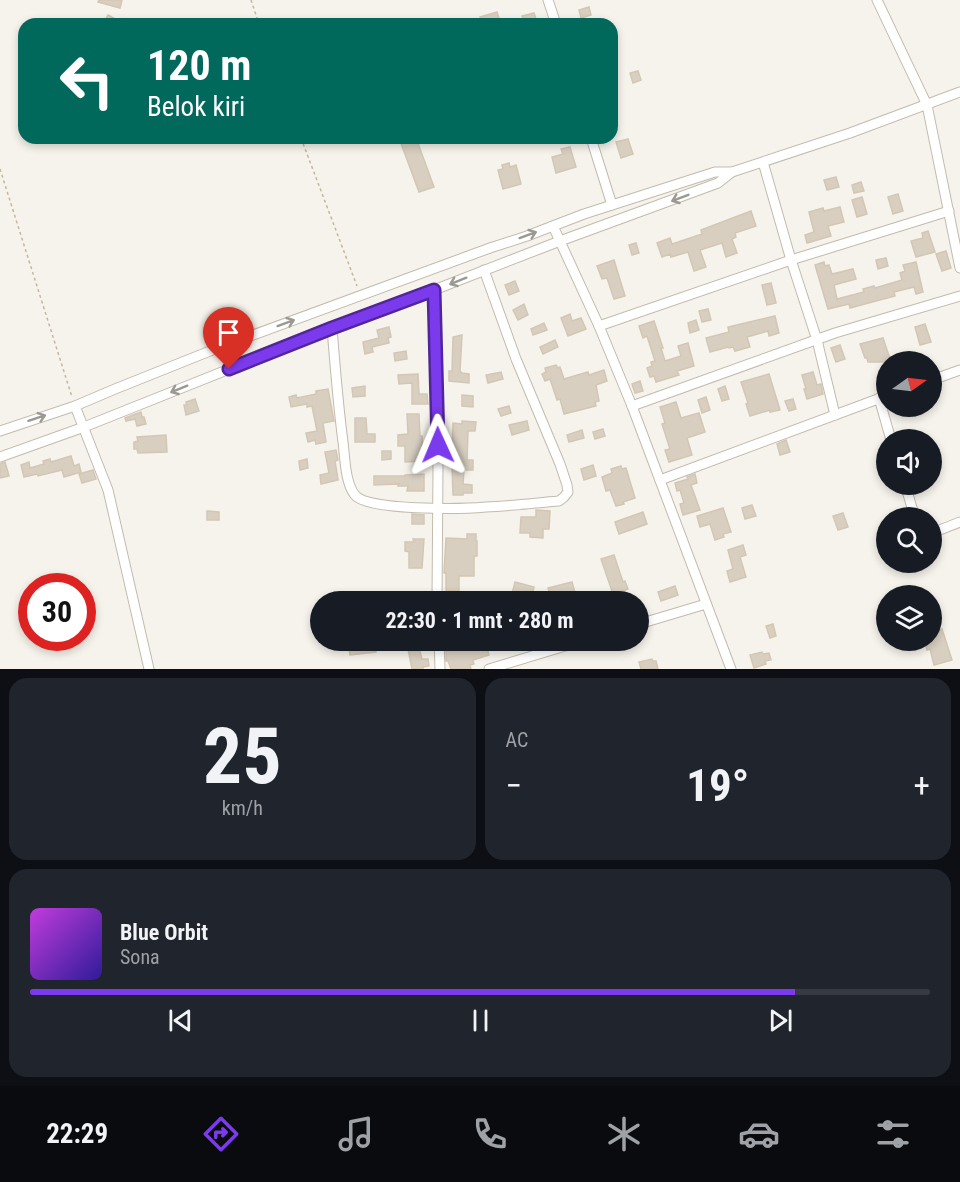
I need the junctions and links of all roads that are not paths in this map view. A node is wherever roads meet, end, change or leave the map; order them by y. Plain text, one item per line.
1 (548, 0) edge
2 (877, 0) edge
3 (554, 18) edge
4 (960, 92) edge
5 (927, 105) junction
6 (593, 144) edge
7 (763, 162) junction
8 (732, 172) junction
9 (612, 205) junction
10 (949, 211) junction
11 (584, 214) junction
12 (553, 225) junction
13 (590, 231) junction
14 (560, 241) junction
15 (790, 260) junction
16 (960, 268) edge
17 (484, 270) junction
18 (434, 290) junction
19 (960, 296) edge
20 (599, 326) junction
21 (332, 328) junction
22 (816, 340) junction
23 (960, 370) edge
24 (942, 376) edge
25 (876, 400) edge
26 (75, 406) junction
27 (632, 406) junction
28 (835, 415) junction
29 (84, 427) junction
30 (0, 431) edge
31 (0, 457) edge
32 (660, 480) junction
33 (438, 508) junction
34 (960, 522) edge
35 (942, 529) edge
36 (437, 591) edge
37 (706, 604) junction
38 (649, 621) edge
39 (439, 651) edge
40 (549, 651) edge
41 (149, 669) edge
42 (440, 669) edge
43 (489, 669) edge
44 (732, 669) edge

1 - 3 street
2 - 5 street
4 - 5 street
5 - 7 street
5 - 10 street
6 - 9 street
7 - 8 street
7 - 15 street
8 - 9 street
8 -> 13 street
9 - 11 street
10 - 15 street
10 - 16 street
11 - 12 street
11 - 13 street
12 - 14 street
26 -> 12 street
13 - 14 street
14 - 17 street
14 - 20 street
15 - 20 street
15 - 22 street
17 -> 18 street
17 - 33 street
18 - 21 street
18 - 33 street
19 - 22 street
20 - 27 street
21 -> 29 street
21 - 33 street
22 - 27 street
22 - 28 street
23 - 24 street
25 - 28 street
26 - 29 street
30 -> 26 street
27 - 32 street
28 - 32 street
29 - 31 street
29 - 41 street
32 - 37 street
33 - 36 street
34 - 35 street
37 - 38 street
37 - 44 street
39 - 42 street
40 - 43 street

